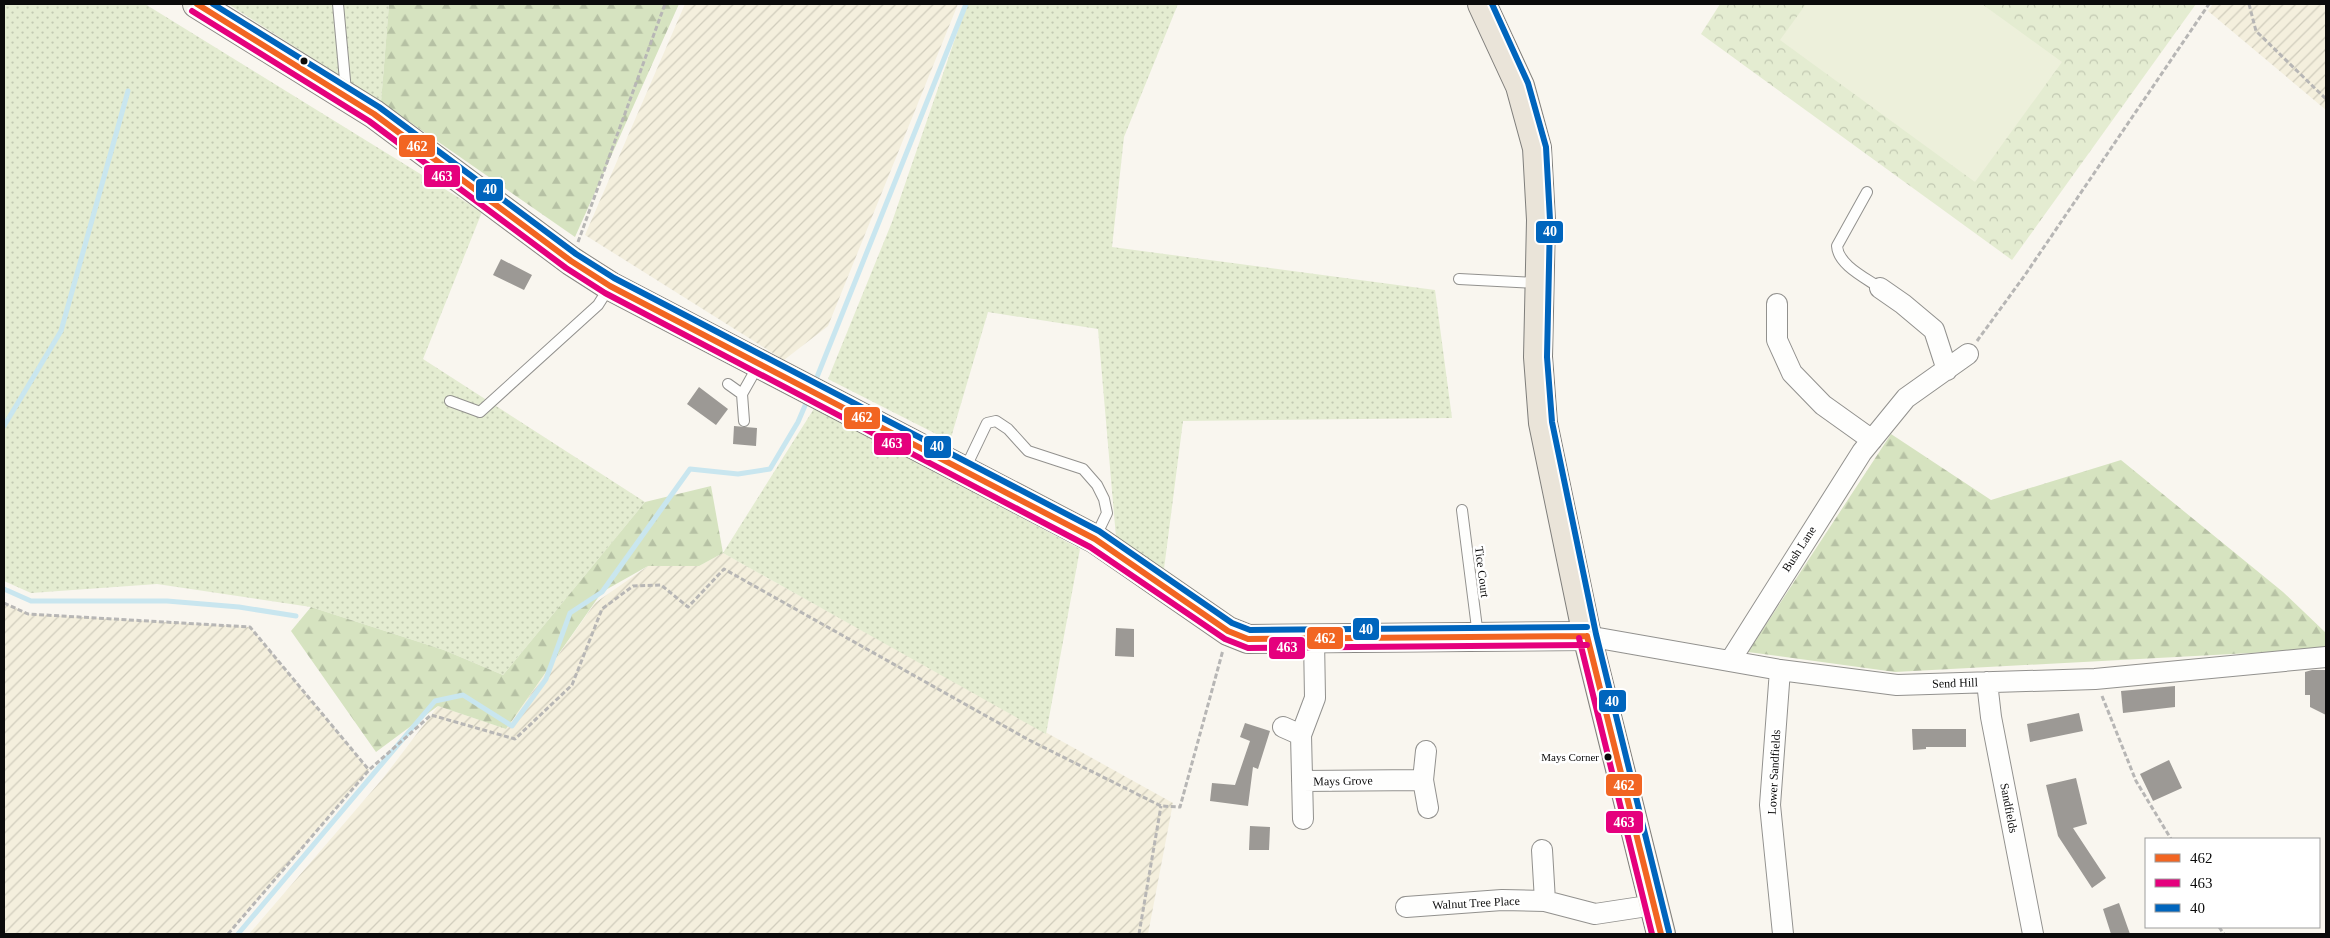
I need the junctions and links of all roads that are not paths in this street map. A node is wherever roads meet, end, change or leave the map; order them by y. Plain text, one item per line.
1 (197, 4) edge
2 (338, 4) edge
3 (1482, 4) edge
4 (346, 97) junction
5 (1868, 192) dead end
6 (1459, 279) dead end
7 (1540, 283) junction
8 (610, 286) junction
9 (1880, 288) joint
10 (1778, 304) dead end
11 (1968, 354) road end
12 (759, 364) junction
13 (1947, 370) junction
14 (728, 384) dead end
15 (742, 394) junction
16 (450, 401) dead end
17 (744, 421) dead end
18 (1872, 440) junction
19 (964, 470) junction
20 (1462, 510) dead end
21 (1095, 538) junction
22 (1478, 636) junction
23 (1587, 636) junction
24 (1314, 639) junction
25 (2326, 657) edge
26 (1730, 661) junction
27 (1780, 670) junction
28 (1987, 682) junction
29 (1426, 751) dead end
30 (1423, 780) junction
31 (1302, 781) junction
32 (1428, 808) dead end
33 (1303, 820) dead end
34 (1542, 850) dead end
35 (1545, 901) junction
36 (1654, 905) junction
37 (1406, 907) dead end
38 (1661, 934) edge
39 (1783, 934) edge
40 (2033, 934) edge

1 - 4 main road
2 - 4 lane
3 - 7 main road
4 - 8 main road
5 - 9 lane
6 - 7 lane
7 - 23 main road
8 - 12 main road
8 - 16 lane
9 - 13 street
10 - 18 street
11 - 13 street, Bush Lane
12 - 15 lane
12 - 19 main road
13 - 18 street, Bush Lane
14 - 15 lane
15 - 17 lane
18 - 26 street, Bush Lane
19 - 21 main road
19 - 21 lane
20 - 22 lane, Tice Court
21 - 24 main road
22 - 23 main road
22 - 24 main road
23 - 26 street, Send Hill
23 - 36 main road
24 - 31 street
25 - 28 street, Send Hill
26 - 27 street, Send Hill
27 - 28 street, Send Hill
27 - 39 street, Lower Sandfields
28 - 40 street, Sandfields
29 - 30 street
30 - 31 street, Mays Grove
30 - 32 street
31 - 33 street, Mays Grove
34 - 35 street
35 - 36 street, Walnut Tree Place
35 - 37 street, Walnut Tree Place
36 - 38 main road

